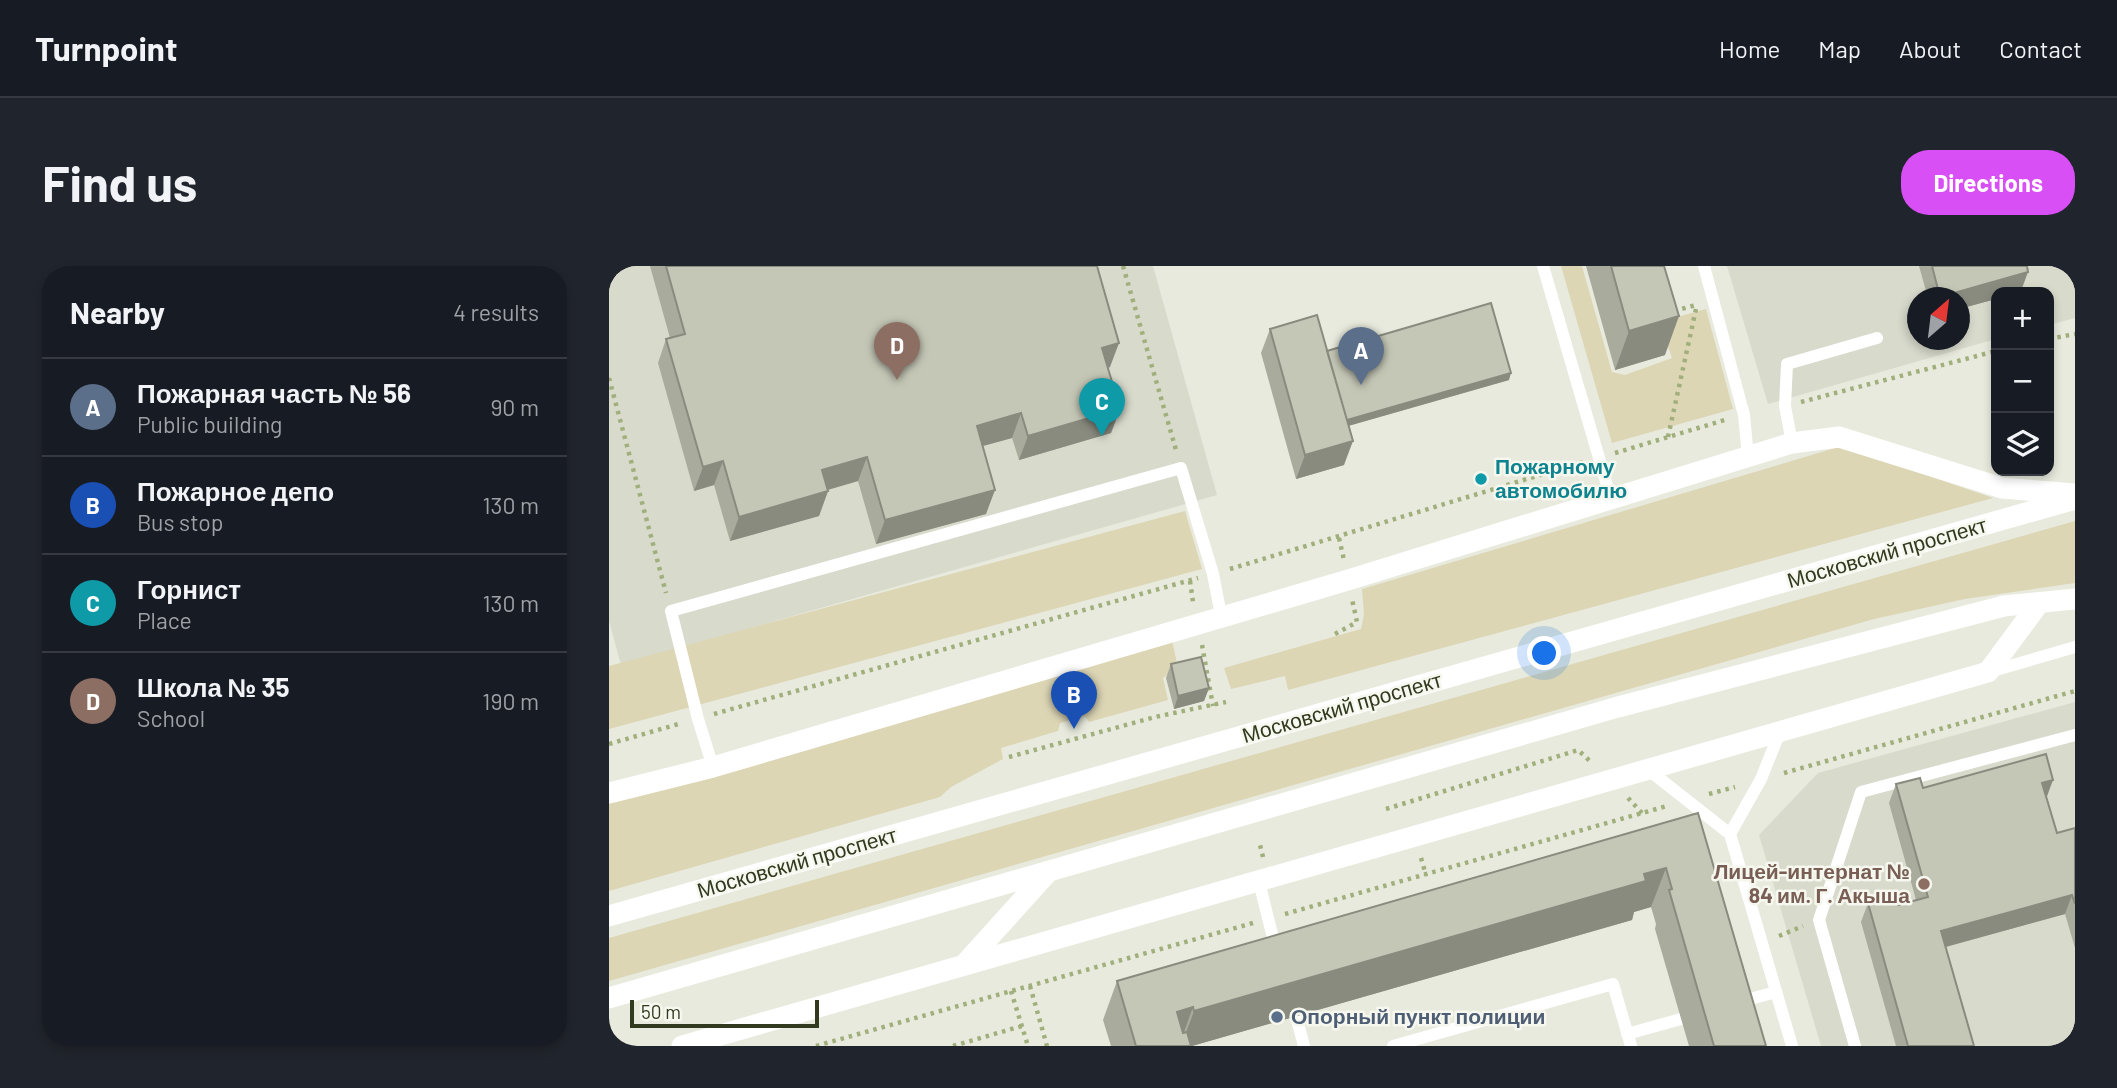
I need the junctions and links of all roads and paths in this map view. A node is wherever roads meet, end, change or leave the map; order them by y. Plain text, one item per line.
1 (1123, 266) edge
2 (1542, 266) edge
3 (1704, 266) edge
4 (1713, 300) junction
5 (1697, 304) junction
6 (1664, 314) edge
7 (2075, 334) edge
8 (1877, 338) dead end
9 (2054, 338) edge
10 (1991, 352) edge
11 (609, 377) edge
12 (1784, 406) junction
13 (1744, 415) junction
14 (1668, 437) junction
15 (1792, 443) junction
16 (1748, 457) junction
17 (1598, 458) junction
18 (1181, 468) junction
19 (2075, 497) edge
20 (1611, 499) junction
21 (1213, 574) junction
22 (2075, 599) edge
23 (2039, 603) junction
24 (671, 611) junction
25 (1221, 615) junction
26 (2075, 648) edge
27 (1988, 672) junction
28 (2075, 691) edge
29 (1226, 702) dead end
30 (698, 719) junction
31 (1779, 734) junction
32 (2075, 735) edge
33 (609, 744) edge
34 (1560, 754) dead end
35 (1009, 757) dead end
36 (713, 767) junction
37 (1646, 768) junction
38 (1761, 779) junction
39 (611, 788) edge
40 (1689, 800) junction
41 (1386, 809) dead end
42 (1730, 834) junction
43 (1049, 871) junction
44 (1259, 882) junction
45 (609, 916) edge
46 (1267, 919) junction
47 (1819, 920) junction
48 (1761, 941) junction
49 (964, 966) junction
50 (1282, 968) edge
51 (1030, 986) junction
52 (1011, 991) junction
53 (1776, 992) junction
54 (609, 998) edge
55 (1729, 1005) edge
56 (1296, 1016) edge
57 (1681, 1019) dead end
58 (1022, 1026) junction
59 (1629, 1040) edge
60 (682, 1046) edge
61 (816, 1046) edge
62 (953, 1046) edge
63 (1028, 1046) edge
64 (1047, 1046) edge
65 (1304, 1046) edge
66 (1393, 1046) edge
67 (1792, 1046) edge
68 (1855, 1046) edge

1 - 18 path
2 - 17 lane
3 - 4 lane
4 - 5 path
4 - 13 lane
5 - 6 path
5 - 14 path
7 - 9 path
8 - 12 lane
10 - 12 path
11 - 24 path
12 - 15 lane
13 - 14 path
13 - 16 lane
14 - 17 path
15 - 16 street
15 - 19 street
16 - 20 street
17 - 20 lane
17 - 21 path
18 - 21 lane
18 - 24 lane
19 - 45 street, Московский проспект
20 - 25 street
21 - 25 lane
21 - 30 path
22 - 23 street
23 - 27 street
23 - 43 street
24 - 30 lane
25 - 36 street
26 - 27 lane
27 - 31 street
28 - 38 path
29 - 35 path
30 - 33 path
30 - 36 lane
31 - 37 street
31 - 38 lane
32 - 47 lane
34 - 41 path
36 - 39 street
37 - 40 lane
37 - 44 street
38 - 40 path
38 - 42 lane
40 - 42 lane
40 - 46 path
42 - 48 lane
43 - 49 street
43 - 54 street
44 - 46 lane
44 - 49 street
46 - 50 lane
46 - 51 path
47 - 48 path
47 - 68 lane
48 - 53 lane
49 - 60 street
51 - 52 path
51 - 64 path
52 - 58 path
52 - 61 path
53 - 55 lane
53 - 67 lane
56 - 65 lane
57 - 59 lane
58 - 62 path
58 - 63 path
59 - 66 lane

